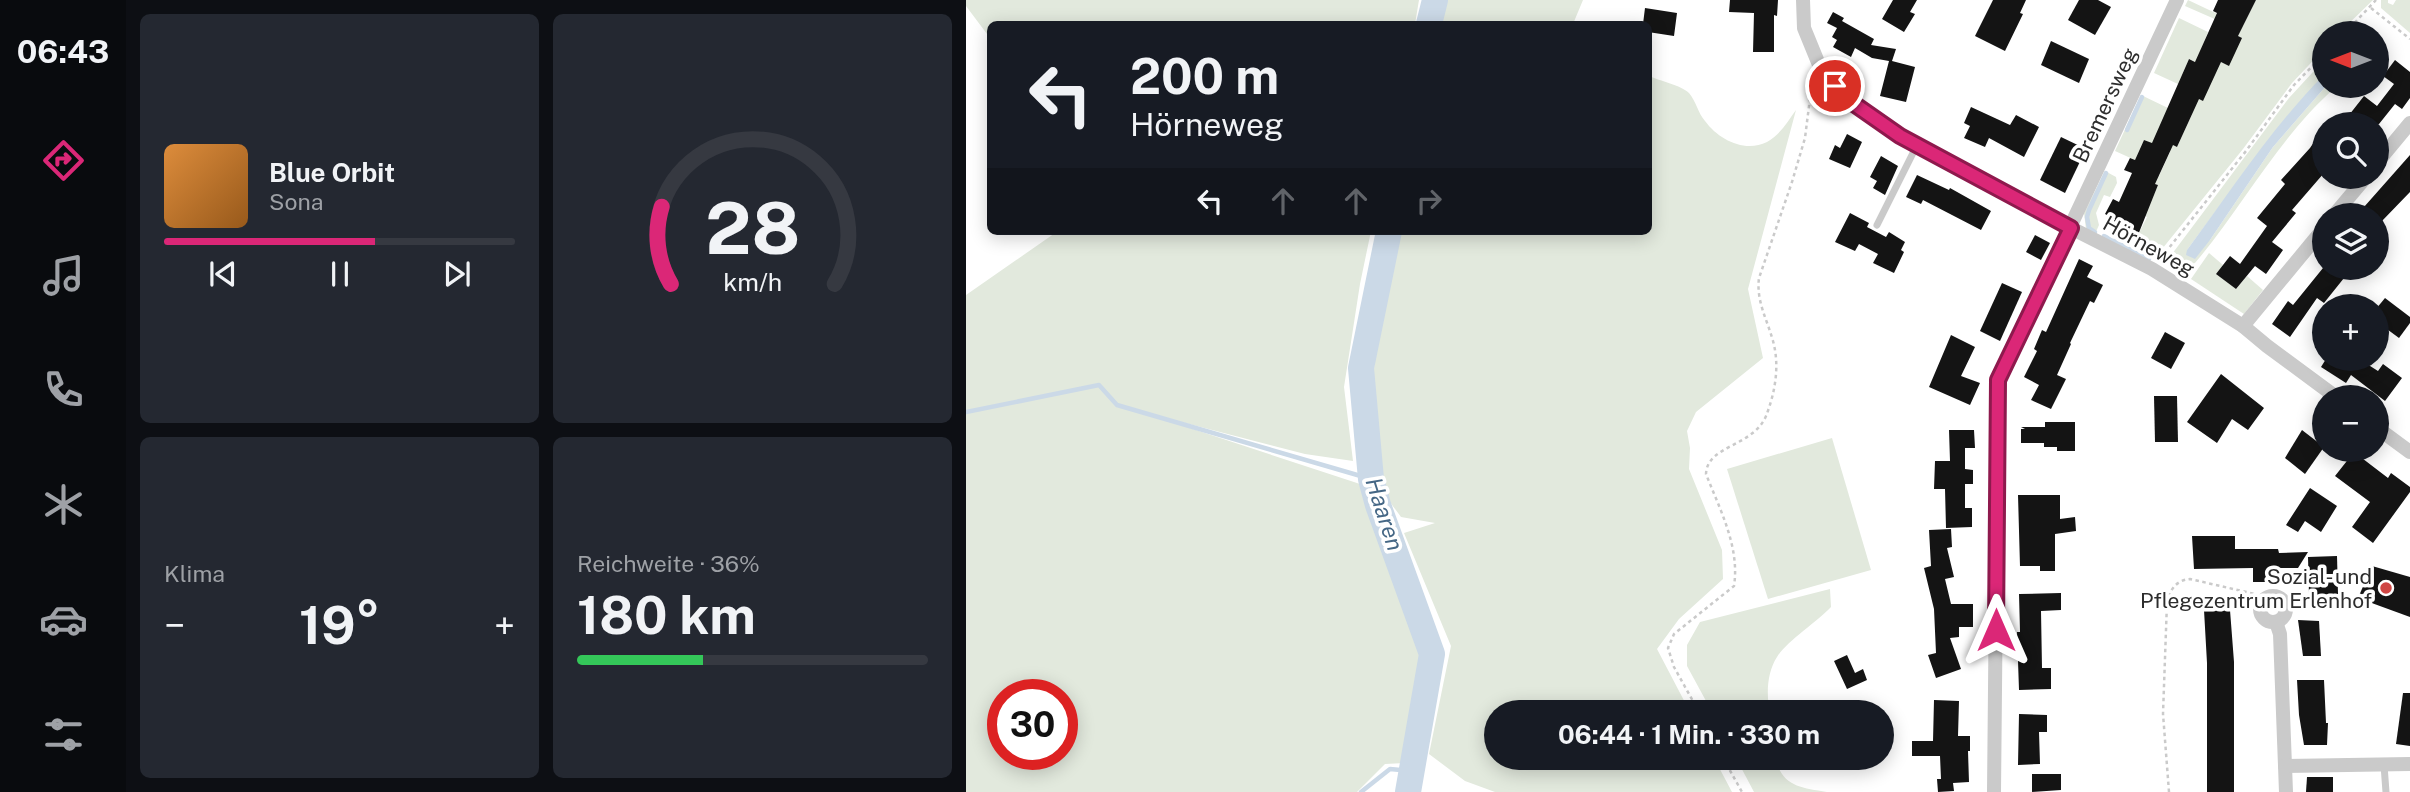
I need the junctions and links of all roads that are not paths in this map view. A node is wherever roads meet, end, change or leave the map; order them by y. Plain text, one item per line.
1 (1802, 0) edge
2 (2177, 0) edge
3 (2410, 123) edge
4 (1917, 145) junction
5 (2389, 148) edge
6 (2356, 189) edge
7 (2344, 203) edge
8 (1877, 225) dead end
9 (2071, 228) junction
10 (2312, 243) edge
11 (2244, 326) junction
12 (2320, 385) edge
13 (2389, 437) edge
14 (2410, 452) edge
15 (2276, 622) junction
16 (2384, 764) junction
17 (2410, 764) edge
18 (2285, 766) junction
19 (1994, 792) edge
20 (2286, 792) edge
21 (2386, 792) edge

1 - 4 street, Hörneweg
2 - 9 street, Bremersweg
3 - 5 street
4 - 8 lane
4 - 9 street, Hörneweg
6 - 7 street
9 - 11 street, Hörneweg
9 - 19 street, Bremersweg
10 - 11 street
11 - 12 street, Hörneweg
13 - 14 street
15 - 15 street
15 - 18 street
16 - 17 street
16 - 18 street
16 - 21 lane
18 - 20 street

